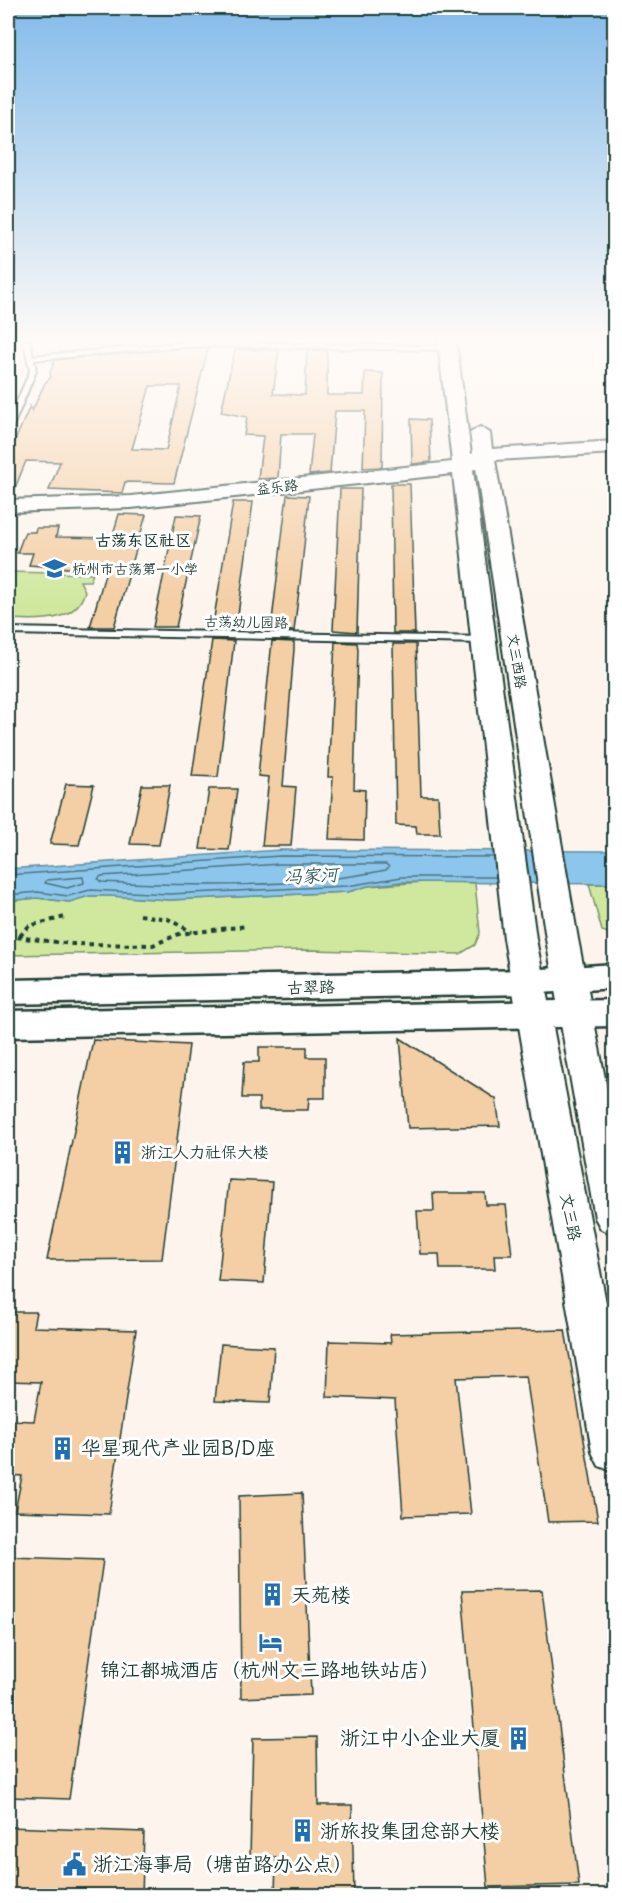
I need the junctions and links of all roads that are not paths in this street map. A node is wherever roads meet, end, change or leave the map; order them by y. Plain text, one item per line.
1 (468, 430) edge
2 (615, 447) edge
3 (473, 462) junction
4 (8, 506) edge
5 (8, 631) edge
6 (485, 640) junction
7 (615, 976) edge
8 (571, 980) junction
9 (8, 992) edge
10 (530, 999) junction
11 (615, 1013) edge
12 (575, 1014) junction
13 (8, 1024) edge
14 (615, 1218) edge
15 (615, 1452) edge

1 - 3 main road, 文三西路
2 - 3 main road, 益乐路
3 - 4 main road, 益乐路
3 - 6 main road, 文三西路
3 - 8 main road, 文三西路
5 - 6 lane, 古荡幼儿园路
6 - 10 main road, 文三西路
7 - 8 main road, 古翠路
8 - 10 main road, 古翠路
8 - 12 main road
9 - 10 main road, 古翠路
10 - 12 main road, 古翠路
10 - 13 main road, 古翠路
10 - 15 main road, 文三路
11 - 12 main road, 古翠路
12 - 14 main road

